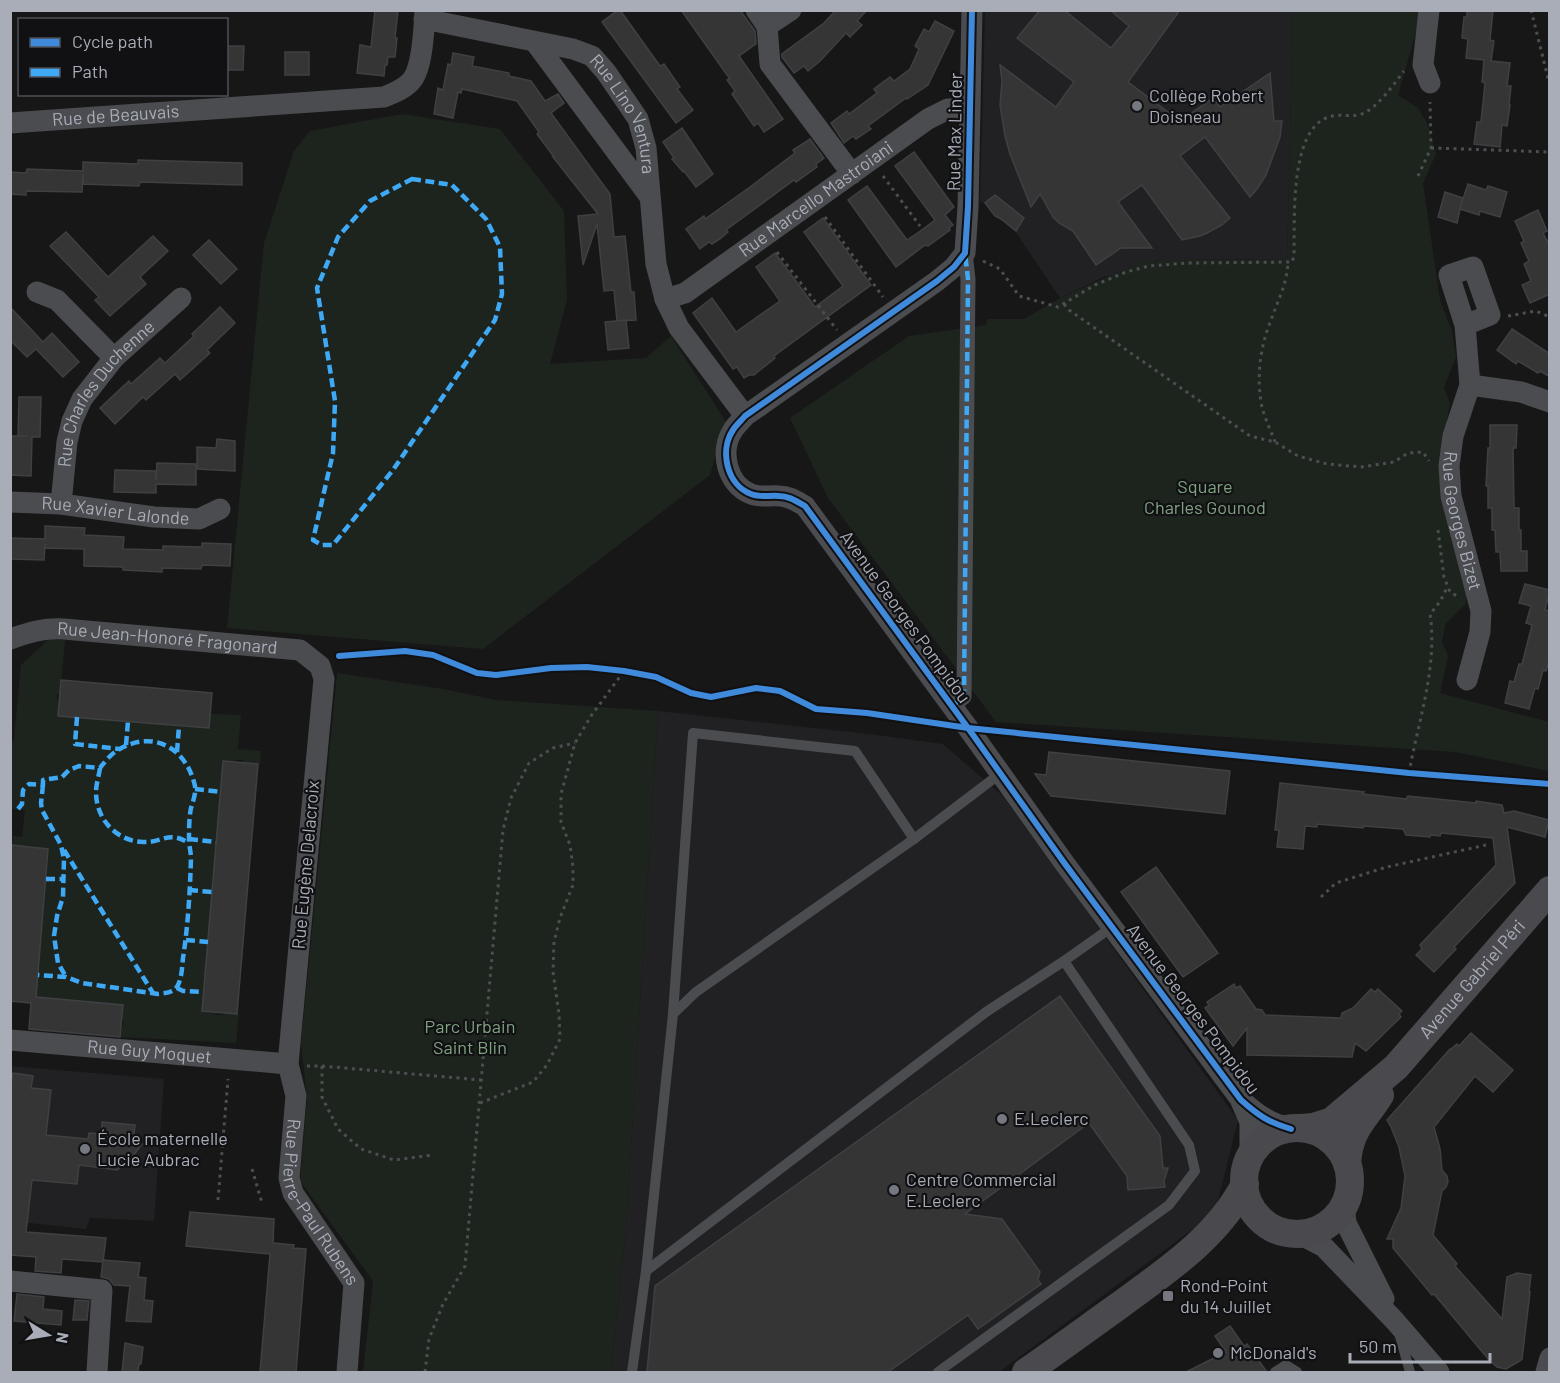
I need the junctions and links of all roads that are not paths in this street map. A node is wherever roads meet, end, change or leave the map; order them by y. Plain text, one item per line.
1 (791, 10) edge
2 (972, 10) edge
3 (1430, 10) edge
4 (425, 15) edge
5 (761, 18) edge
6 (535, 42) junction
7 (1426, 74) road end
8 (969, 109) junction
9 (10, 123) edge
10 (852, 174) junction
11 (650, 197) junction
12 (965, 254) junction
13 (37, 292) dead end
14 (181, 298) dead end
15 (665, 299) junction
16 (1465, 325) junction
17 (114, 358) junction
18 (1470, 385) junction
19 (1550, 402) edge
20 (746, 416) junction
21 (10, 502) edge
22 (61, 504) junction
23 (219, 509) dead end
24 (10, 639) edge
25 (320, 666) joint
26 (1467, 680) dead end
27 (952, 706) junction
28 (1001, 773) junction
29 (914, 839) junction
30 (1550, 890) edge
31 (1112, 927) junction
32 (1064, 961) junction
33 (673, 1014) junction
34 (10, 1040) edge
35 (288, 1064) junction
36 (1396, 1067) junction
37 (1241, 1100) junction
38 (1296, 1129) junction
39 (1347, 1163) junction
40 (1246, 1174) junction
41 (1344, 1206) junction
42 (1288, 1232) junction
43 (1168, 1268) junction
44 (646, 1271) junction
45 (10, 1281) edge
46 (1395, 1321) junction
47 (1550, 1358) edge
48 (97, 1372) edge
49 (347, 1372) edge
50 (632, 1372) edge
51 (938, 1372) edge
52 (1026, 1372) edge
53 (1275, 1372) edge
54 (1297, 1372) edge
55 (1410, 1372) edge
56 (1439, 1372) edge
57 (1547, 1372) edge

1 - 5 street
2 - 8 street, Rue Max Linder
3 - 7 street
4 - 6 street, Rue Lino Ventura
4 - 9 street, Rue de Beauvais
5 - 10 street
6 - 11 street, Rue Lino Ventura
6 - 11 street, Rue Lino Ventura
8 - 10 street, Rue Marcello Mastroiani
8 - 12 street, Rue Max Linder
10 - 15 street, Rue Marcello Mastroiani
11 - 15 street, Rue Lino Ventura
12 - 20 street, Avenue Georges Pompidou
12 - 27 street
13 - 17 street
14 - 17 street, Rue Charles Duchenne
15 - 20 street, Rue Lino Ventura
16 - 16 street, Rue Georges Bizet
16 - 18 street, Rue Georges Bizet
17 - 22 street, Rue Charles Duchenne
18 - 19 street
18 - 26 street, Rue Georges Bizet
20 - 27 street, Avenue Georges Pompidou
21 - 22 street, Rue Xavier Lalonde
22 - 23 street, Rue Xavier Lalonde
24 - 25 street, Rue Jean-Honoré Fragonard
25 - 35 street, Rue Eugène Delacroix
27 - 28 street, Avenue Georges Pompidou
28 - 29 lane
28 - 31 street, Avenue Georges Pompidou
29 - 33 lane
29 - 33 lane
30 - 36 main road, Avenue Gabriel Péri
31 - 32 lane
31 - 37 street, Avenue Georges Pompidou
32 - 44 lane
32 - 51 lane
33 - 44 lane
34 - 35 street, Rue Guy Moquet
35 - 49 street, Rue Pierre-Paul Rubens
36 - 38 main road, Avenue Gabriel Péri
36 - 39 main road, Avenue Gabriel Péri
37 - 38 street, Avenue Georges Pompidou
37 - 40 street, Avenue Georges Pompidou
38 - 39 main road
38 - 40 main road
39 - 41 main road
40 - 42 main road
40 - 43 main road
41 - 42 main road
41 - 46 street
42 - 43 main road
42 - 46 street
43 - 52 main road
44 - 50 lane
45 - 48 street
46 - 55 lane
46 - 56 street
47 - 57 street
53 - 54 lane

